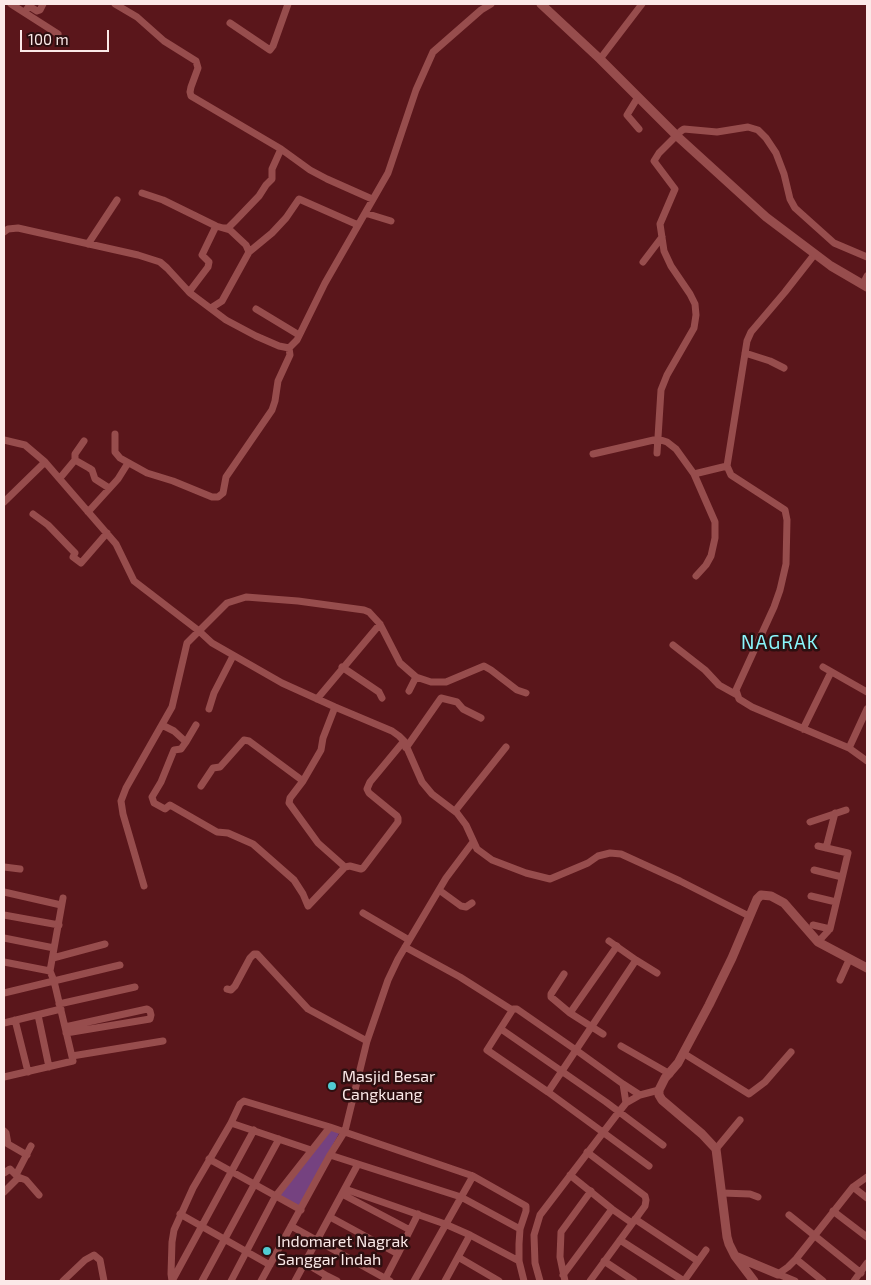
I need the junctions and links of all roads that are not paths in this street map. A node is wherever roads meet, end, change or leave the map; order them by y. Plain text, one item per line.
1 (43, 4) edge
2 (115, 4) edge
3 (288, 4) edge
4 (491, 4) edge
5 (541, 4) edge
6 (642, 4) edge
7 (15, 5) edge
8 (25, 12) junction
9 (230, 23) dead end
10 (58, 34) dead end
11 (600, 59) junction
12 (638, 97) junction
13 (639, 128) dead end
14 (677, 136) junction
15 (280, 148) junction
16 (142, 193) dead end
17 (372, 199) junction
18 (117, 200) dead end
19 (364, 213) junction
20 (391, 221) dead end
21 (358, 225) junction
22 (216, 226) junction
23 (224, 228) junction
24 (4, 232) edge
25 (662, 237) junction
26 (88, 244) junction
27 (249, 252) junction
28 (814, 255) junction
29 (867, 257) edge
30 (643, 262) dead end
31 (866, 282) edge
32 (189, 292) junction
33 (211, 308) junction
34 (256, 309) dead end
35 (299, 335) junction
36 (289, 348) junction
37 (745, 354) junction
38 (784, 368) dead end
39 (115, 434) dead end
40 (658, 439) junction
41 (4, 440) edge
42 (84, 441) dead end
43 (657, 453) dead end
44 (593, 454) dead end
45 (76, 460) junction
46 (45, 462) junction
47 (128, 463) junction
48 (727, 466) junction
49 (694, 474) junction
50 (60, 478) junction
51 (109, 488) junction
52 (4, 502) edge
53 (88, 512) junction
54 (33, 514) dead end
55 (107, 533) junction
56 (696, 576) dead end
57 (380, 624) junction
58 (199, 631) junction
59 (673, 645) dead end
60 (233, 656) junction
61 (342, 667) junction
62 (823, 667) dead end
63 (830, 672) junction
64 (416, 677) junction
65 (409, 691) dead end
66 (867, 692) edge
67 (526, 693) dead end
68 (737, 694) junction
69 (382, 698) dead end
70 (317, 699) junction
71 (335, 707) junction
72 (867, 708) edge
73 (209, 709) dead end
74 (481, 718) dead end
75 (162, 725) junction
76 (196, 726) dead end
77 (803, 729) junction
78 (186, 742) junction
79 (405, 744) junction
80 (506, 747) dead end
81 (849, 748) junction
82 (867, 761) edge
83 (303, 781) junction
84 (201, 786) dead end
85 (846, 810) dead end
86 (454, 811) junction
87 (834, 813) junction
88 (810, 822) dead end
89 (473, 842) junction
90 (4, 867) edge
91 (345, 867) junction
92 (20, 869) dead end
93 (814, 870) dead end
94 (842, 877) junction
95 (144, 886) dead end
96 (439, 890) junction
97 (4, 892) edge
98 (811, 896) dead end
99 (836, 902) junction
100 (472, 903) dead end
101 (363, 913) dead end
102 (4, 915) edge
103 (749, 916) junction
104 (813, 924) dead end
105 (59, 926) junction
106 (830, 929) junction
107 (4, 938) edge
108 (609, 941) dead end
109 (818, 942) junction
110 (106, 944) dead end
111 (407, 944) junction
112 (617, 946) junction
113 (54, 948) junction
114 (53, 958) junction
115 (636, 960) junction
116 (849, 960) junction
117 (4, 962) edge
118 (120, 965) dead end
119 (867, 968) edge
120 (50, 971) junction
121 (657, 973) dead end
122 (564, 974) dead end
123 (840, 980) dead end
124 (54, 981) junction
125 (4, 987) edge
126 (135, 987) dead end
127 (227, 989) dead end
128 (16, 990) junction
129 (4, 993) edge
130 (60, 1007) junction
131 (512, 1010) junction
132 (570, 1013) junction
133 (38, 1015) junction
134 (15, 1020) junction
135 (4, 1023) edge
136 (591, 1026) junction
137 (501, 1029) junction
138 (66, 1030) junction
139 (603, 1034) dead end
140 (163, 1041) dead end
141 (367, 1041) junction
142 (621, 1046) dead end
143 (576, 1050) junction
144 (791, 1052) dead end
145 (683, 1053) junction
146 (72, 1056) junction
147 (50, 1067) junction
148 (28, 1072) junction
149 (562, 1072) junction
150 (670, 1074) junction
151 (4, 1076) edge
152 (623, 1084) junction
153 (659, 1090) junction
154 (548, 1092) junction
155 (640, 1096) junction
156 (626, 1103) junction
157 (618, 1113) junction
158 (740, 1120) dead end
159 (231, 1123) junction
160 (330, 1127) junction
161 (254, 1130) junction
162 (4, 1131) edge
163 (345, 1131) junction
164 (604, 1132) junction
165 (279, 1139) junction
166 (663, 1145) dead end
167 (32, 1146) dead end
168 (716, 1149) junction
169 (311, 1150) junction
170 (588, 1152) junction
171 (27, 1155) junction
172 (330, 1155) junction
173 (209, 1160) junction
174 (358, 1164) junction
175 (649, 1166) dead end
176 (231, 1172) junction
177 (4, 1173) edge
178 (570, 1175) junction
179 (17, 1176) junction
180 (473, 1176) junction
181 (867, 1177) edge
182 (254, 1184) junction
183 (853, 1186) junction
184 (343, 1191) junction
185 (590, 1191) junction
186 (4, 1192) edge
187 (722, 1193) junction
188 (39, 1195) dead end
189 (275, 1197) junction
190 (758, 1197) dead end
191 (461, 1198) junction
192 (867, 1198) edge
193 (612, 1209) junction
194 (300, 1210) junction
195 (834, 1210) junction
196 (180, 1214) junction
197 (418, 1214) junction
198 (789, 1215) dead end
199 (330, 1217) junction
200 (634, 1221) junction
201 (445, 1224) junction
202 (291, 1226) junction
203 (202, 1228) junction
204 (410, 1230) junction
205 (520, 1230) junction
206 (470, 1235) junction
207 (813, 1235) junction
208 (867, 1237) edge
209 (224, 1240) junction
210 (620, 1240) junction
211 (317, 1242) junction
212 (706, 1250) dead end
213 (247, 1253) junction
214 (398, 1254) junction
215 (735, 1256) junction
216 (458, 1258) junction
217 (796, 1258) junction
218 (519, 1261) junction
219 (604, 1261) junction
220 (698, 1262) junction
221 (305, 1263) junction
222 (867, 1263) edge
223 (270, 1265) junction
224 (861, 1272) junction
225 (778, 1274) junction
226 (564, 1278) edge
227 (326, 1279) edge
228 (386, 1280) edge
229 (63, 1281) edge
230 (104, 1281) edge
231 (172, 1281) edge
232 (202, 1281) edge
233 (230, 1281) edge
234 (261, 1281) edge
235 (295, 1281) edge
236 (337, 1281) edge
237 (414, 1281) edge
238 (446, 1281) edge
239 (499, 1281) edge
240 (524, 1281) edge
241 (540, 1281) edge
242 (590, 1281) edge
243 (634, 1281) edge
244 (684, 1281) edge
245 (754, 1281) edge
246 (795, 1281) edge
247 (823, 1281) edge
248 (854, 1281) edge

1 - 8 street
2 - 15 street
3 - 9 street
4 - 17 street
5 - 11 street
6 - 11 street
7 - 8 street
8 - 10 street
11 - 12 street
12 - 13 street
12 - 14 street
14 - 25 street
14 - 28 street
14 - 29 street
15 - 17 street
15 - 23 street
16 - 22 street
17 - 19 street
18 - 26 street
19 - 20 street
19 - 21 street
21 - 27 street
21 - 35 street
22 - 23 street
22 - 32 street
23 - 27 street
24 - 26 street
25 - 30 street
25 - 40 street
26 - 32 street
27 - 33 street
28 - 31 street
28 - 37 street
32 - 33 street
33 - 36 street
34 - 35 street
35 - 36 street
36 - 47 street
37 - 38 street
37 - 48 street
39 - 47 street
40 - 43 street
40 - 44 street
40 - 49 street
41 - 46 street
42 - 45 street
45 - 50 street
45 - 51 street
46 - 50 street
46 - 52 street
47 - 51 street
48 - 49 street
48 - 68 street
49 - 56 street
50 - 53 street
51 - 53 street
53 - 55 street
54 - 55 street
55 - 58 street
57 - 58 street
57 - 61 street
57 - 64 street
58 - 60 street
58 - 75 street
59 - 68 street
60 - 70 street
60 - 73 street
61 - 69 street
61 - 70 street
62 - 63 street
63 - 66 street
63 - 77 street
64 - 65 street
64 - 67 street
68 - 77 street
70 - 71 street
71 - 79 street
71 - 83 street
72 - 81 street
74 - 79 street
75 - 78 street
75 - 95 street
76 - 78 street
77 - 81 street
78 - 91 street
79 - 86 street
79 - 91 street
80 - 86 street
81 - 82 street
83 - 84 street
83 - 91 street
85 - 87 street
86 - 89 street
87 - 88 street
87 - 94 street
89 - 96 street
89 - 103 street
90 - 92 street
93 - 94 street
94 - 99 street
96 - 100 street
96 - 111 street
97 - 105 street
98 - 99 street
99 - 106 street
101 - 111 street
102 - 105 street
103 - 109 street
103 - 145 street
104 - 106 street
105 - 113 street
106 - 109 street
107 - 113 street
108 - 112 street
109 - 116 street
110 - 114 street
111 - 131 street
111 - 141 street
112 - 115 street
112 - 132 street
113 - 114 street
114 - 120 street
115 - 121 street
115 - 136 street
116 - 119 street
116 - 123 street
117 - 120 street
118 - 124 street
120 - 124 street
122 - 132 street
124 - 128 street
124 - 130 street
125 - 128 street
126 - 130 street
127 - 141 street
128 - 129 street
130 - 133 street
130 - 138 street
131 - 137 street
131 - 143 street
132 - 136 street
133 - 134 street
133 - 147 street
134 - 135 street
134 - 148 street
136 - 139 street
136 - 143 street
137 - 149 street
137 - 154 street
138 - 138 street
138 - 146 street
140 - 146 street
141 - 163 street
142 - 150 street
143 - 149 street
143 - 152 street
144 - 145 street
145 - 150 street
146 - 147 street
147 - 148 street
148 - 151 street
149 - 154 street
149 - 157 street
150 - 153 street
152 - 155 street
152 - 156 street
153 - 155 street
153 - 168 street
154 - 164 street
155 - 156 street
156 - 157 street
157 - 164 street
157 - 166 street
158 - 168 street
159 - 160 street
159 - 161 street
159 - 173 street
160 - 163 street
160 - 169 street
161 - 165 street
161 - 176 street
162 - 171 street
163 - 172 street
163 - 180 street
164 - 170 street
164 - 175 street
165 - 169 street
165 - 182 street
167 - 171 street
168 - 187 street
169 - 189 street
170 - 178 street
170 - 200 street
171 - 179 street
172 - 174 street
172 - 194 street
173 - 176 street
173 - 196 street
174 - 184 street
174 - 191 street
176 - 182 street
176 - 203 street
177 - 179 street
178 - 185 street
178 - 241 street
179 - 186 street
179 - 188 street
180 - 191 street
180 - 205 street
181 - 183 street
182 - 189 street
182 - 209 street
183 - 192 street
183 - 195 street
184 - 197 street
184 - 199 street
184 - 204 street
185 - 193 street
185 - 226 street
187 - 190 street
187 - 215 street
189 - 194 street
189 - 213 street
191 - 201 street
191 - 205 street
193 - 200 street
193 - 226 street
194 - 202 street
195 - 207 street
195 - 208 street
196 - 203 street
196 - 231 street
197 - 201 street
197 - 204 street
198 - 207 street
199 - 211 street
199 - 214 street
200 - 210 street
200 - 220 street
201 - 206 street
201 - 237 street
202 - 211 street
202 - 223 street
203 - 209 street
203 - 231 street
204 - 214 street
205 - 218 street
206 - 216 street
206 - 218 street
207 - 217 street
207 - 224 street
209 - 213 street
209 - 232 street
210 - 219 street
210 - 244 street
211 - 221 street
211 - 228 street
212 - 220 street
213 - 223 street
213 - 233 street
214 - 228 street
215 - 225 street
215 - 245 street
216 - 238 street
216 - 239 street
217 - 225 street
217 - 247 street
218 - 240 street
219 - 242 street
219 - 243 street
220 - 244 street
221 - 227 street
221 - 235 street
222 - 224 street
223 - 234 street
224 - 248 street
225 - 246 street
227 - 236 street
229 - 230 street

